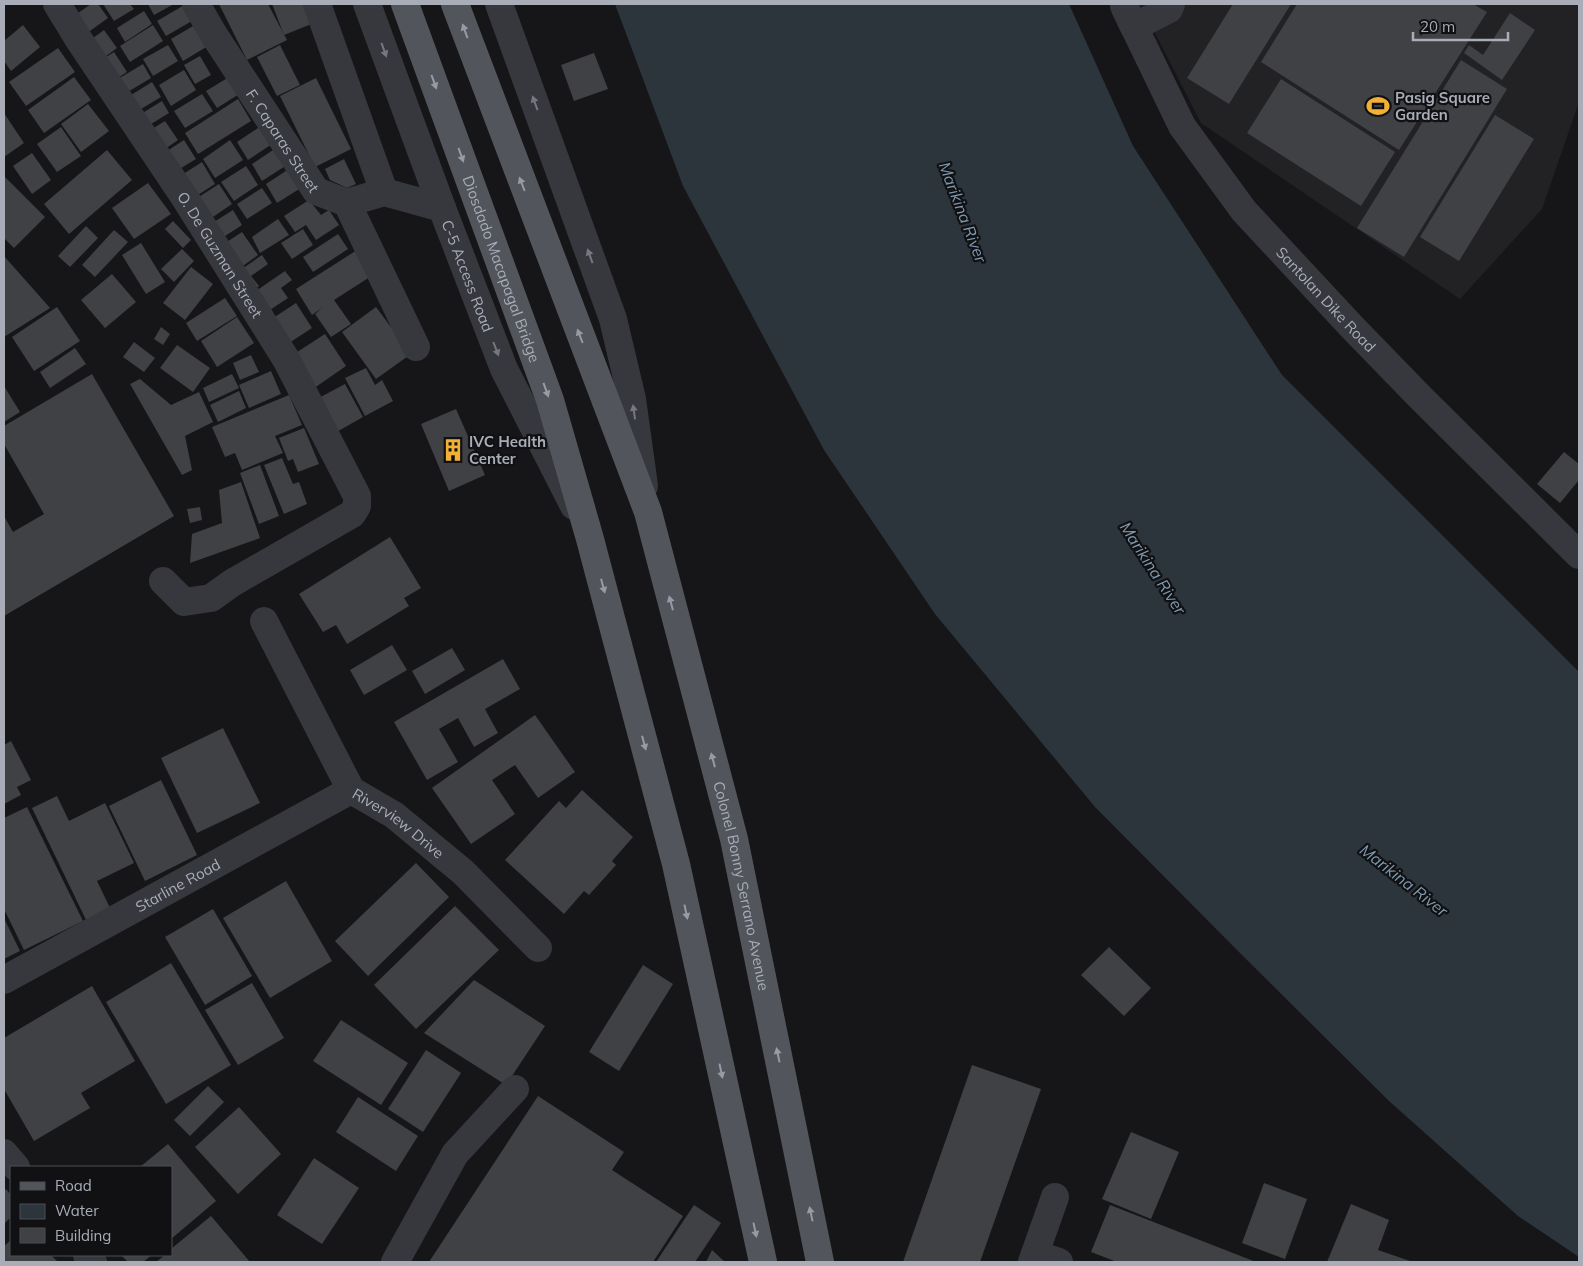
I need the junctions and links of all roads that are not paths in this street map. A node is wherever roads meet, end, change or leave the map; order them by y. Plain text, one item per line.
1 (57, 4) edge
2 (196, 4) edge
3 (317, 4) edge
4 (367, 4) edge
5 (405, 4) edge
6 (455, 4) edge
7 (499, 4) edge
8 (1171, 4) edge
9 (1123, 5) edge
10 (384, 192) junction
11 (347, 203) junction
12 (442, 208) junction
13 (416, 348) dead end
14 (648, 512) junction
15 (590, 539) junction
16 (1579, 555) edge
17 (163, 581) dead end
18 (264, 621) dead end
19 (351, 790) junction
20 (538, 948) dead end
21 (4, 980) edge
22 (515, 1089) dead end
23 (4, 1153) edge
24 (15, 1166) edge
25 (1055, 1197) dead end
26 (1042, 1259) edge
27 (395, 1262) edge
28 (762, 1262) edge
29 (820, 1262) edge

1 - 17 street, O. De Guzman Street
2 - 11 street, F. Caparas Street
3 - 10 street
4 -> 12 street, C-5 Access Road
5 -> 15 main road, Diosdado Macapagal Bridge
14 -> 6 main road
14 -> 7 street
8 - 9 street
9 - 16 street, Santolan Dike Road
10 - 11 street
10 - 12 street
11 - 13 street
12 -> 15 street, C-5 Access Road
29 -> 14 main road, Colonel Bonny Serrano Avenue
15 -> 28 main road
18 - 19 street, Riverview Drive
19 - 20 street, Riverview Drive
19 - 21 street, Starline Road
22 - 27 street
23 - 24 street
25 - 26 street

